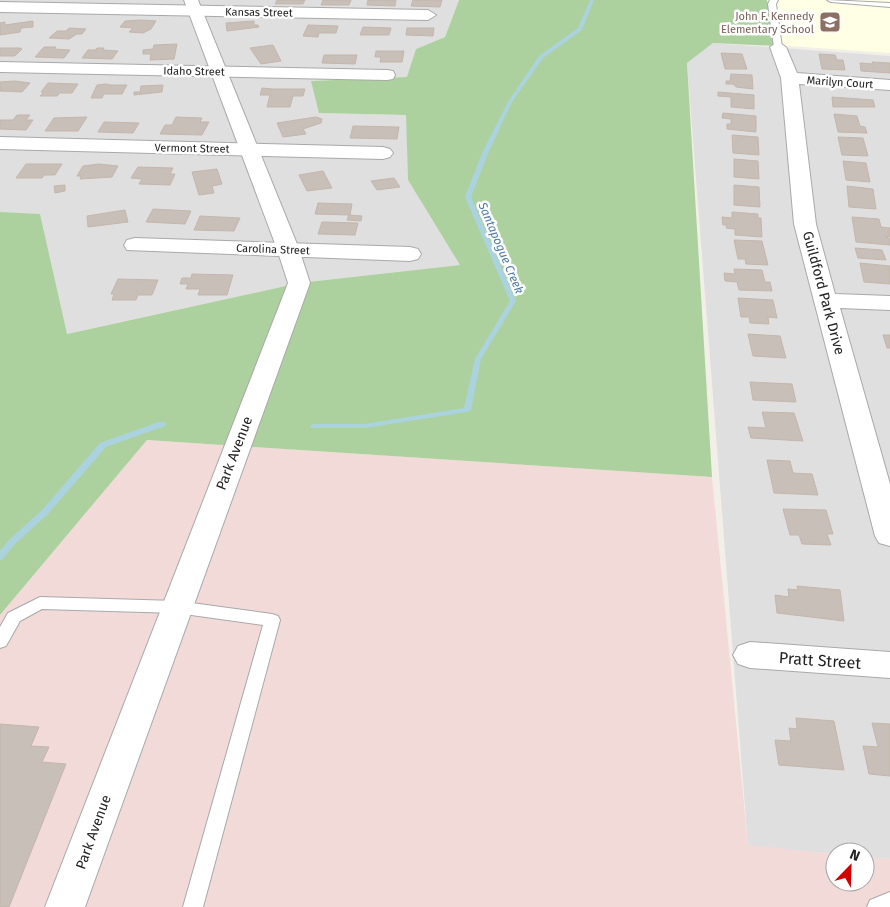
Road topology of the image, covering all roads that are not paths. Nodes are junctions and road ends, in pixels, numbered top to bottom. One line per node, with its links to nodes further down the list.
1 (774, 0): 7 (lane)
2 (831, 0): 4 (lane)
3 (193, 5): 5 (street, Kansas Street); 6 (street, Kansas Street); 9 (street, Park Avenue)
4 (890, 5)
5 (0, 7)
6 (428, 15)
7 (778, 47): 11 (street, Guildford Park Drive)
8 (0, 67): 9 (street, Idaho Street)
9 (219, 71): 10 (street, Idaho Street); 14 (street, Park Avenue)
10 (387, 75)
11 (790, 78): 12 (street, Marilyn Court); 19 (street, Guildford Park Drive)
12 (890, 85)
13 (0, 143): 14 (street, Vermont Street)
14 (250, 150): 15 (street, Vermont Street); 17 (street, Park Avenue)
15 (384, 153)
16 (135, 245): 17 (street, Carolina Street)
17 (288, 249): 18 (street, Carolina Street); 23 (street, Park Avenue)
18 (410, 254)
19 (824, 300): 20 (street); 21 (street, Guildford Park Drive)
20 (890, 303)
21 (879, 453): 22 (street, Guildford Park Drive)
22 (890, 536)
23 (177, 607): 24 (lane); 28 (street, Park Avenue); 29 (lane)
24 (0, 642)
25 (750, 655): 26 (street, Pratt Street)
26 (890, 665)
27 (890, 902): 30 (lane)
28 (65, 907)
29 (193, 907)
30 (877, 907)

